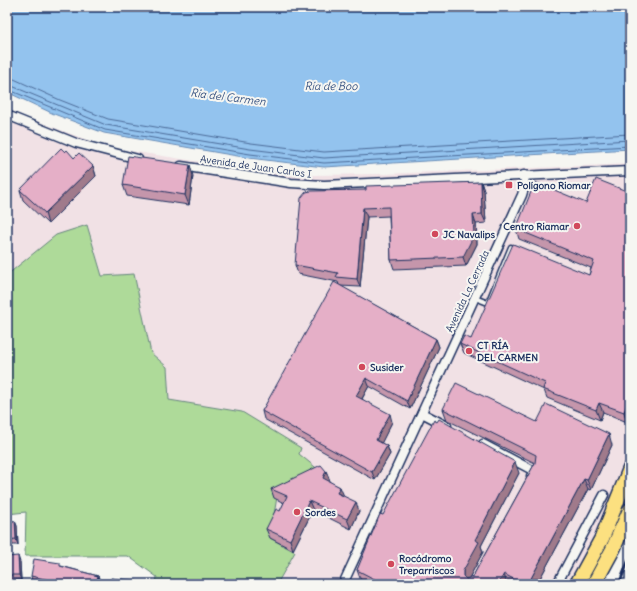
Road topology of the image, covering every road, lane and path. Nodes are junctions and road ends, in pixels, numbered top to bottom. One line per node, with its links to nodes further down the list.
1 (7, 114): 2 (street)
2 (143, 160)
3 (174, 165): 5 (street, Avenida de Juan Carlos I)
4 (630, 171): 5 (street, Avenida de Juan Carlos I)
5 (524, 175): 7 (street, Avenida La Cerrada)
6 (518, 250): 7 (lane)
7 (475, 298): 8 (street, Avenida La Cerrada)
8 (422, 413): 9 (street); 15 (street, Avenida La Cerrada)
9 (457, 431)
10 (478, 442): 12 (street)
11 (630, 469): 17 (highway)
12 (527, 484)
13 (604, 495): 16 (street)
14 (630, 510): 18 (highway)
15 (344, 584)
16 (557, 584)
17 (577, 584)
18 (594, 584)

